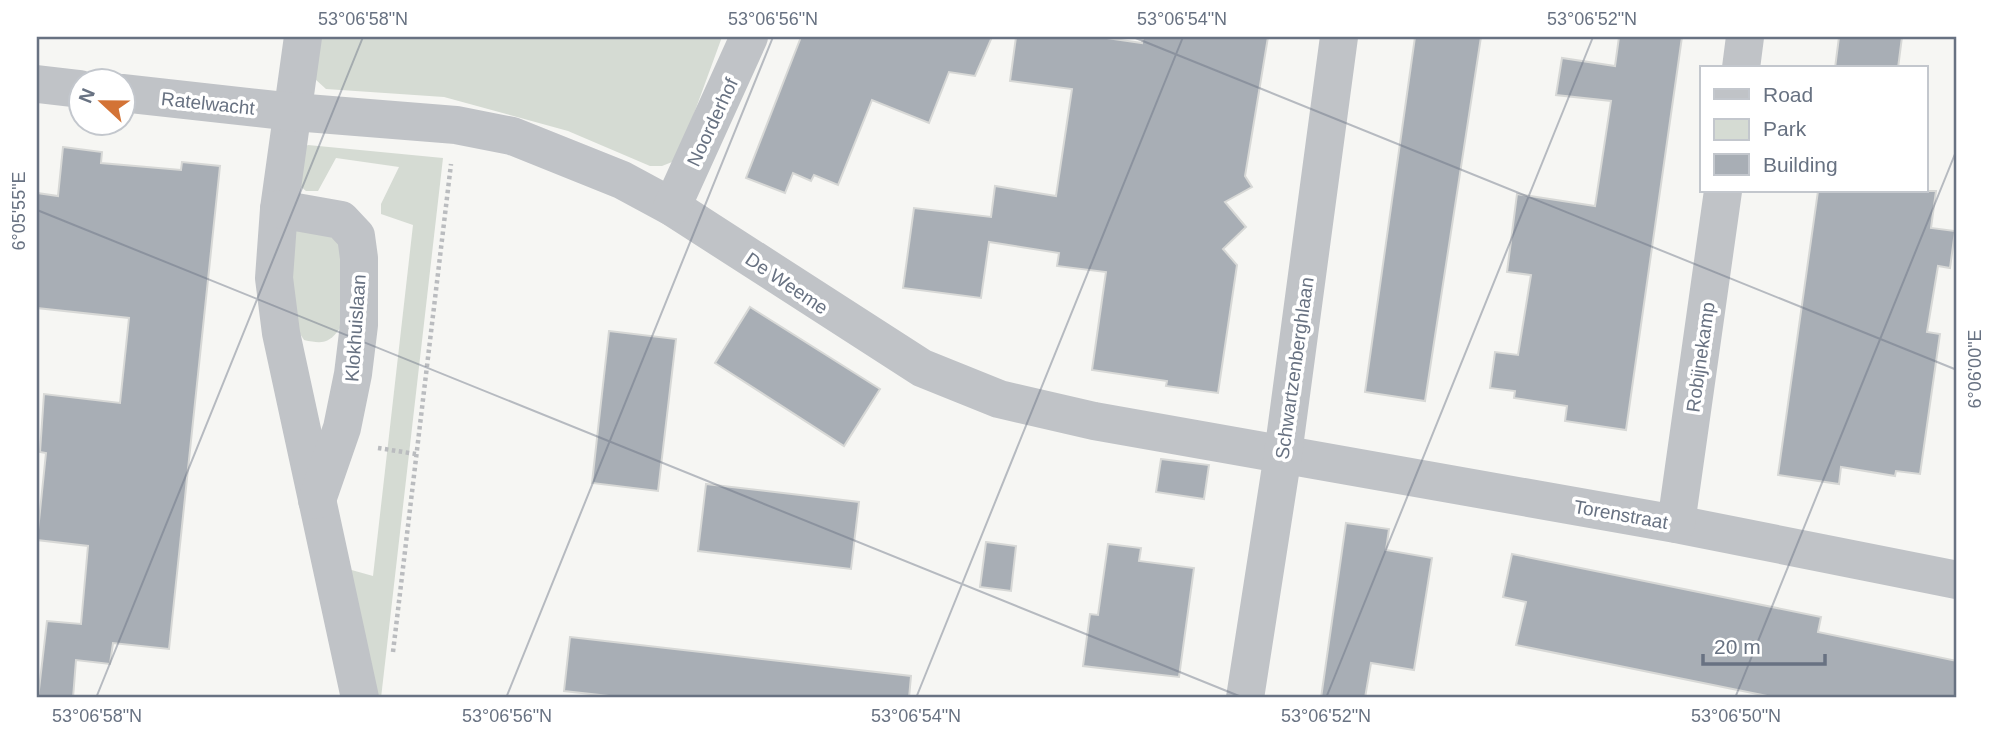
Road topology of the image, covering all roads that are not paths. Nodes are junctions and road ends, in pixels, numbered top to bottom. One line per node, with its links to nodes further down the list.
1 (303, 37): 9 (street)
2 (749, 37): 11 (street, Noorderhof)
3 (1339, 37): 13 (street, Schwartzenberghlaan)
4 (1745, 37): 5 (street)
5 (1741, 66)
6 (37, 84): 7 (street)
7 (66, 87)
8 (136, 95): 9 (street, Ratelwacht)
9 (294, 112): 11 (street, De Weeme); 12 (street)
10 (1723, 192): 15 (street, Robijnekamp)
11 (672, 206): 13 (street, De Weeme)
12 (279, 209): 14 (street); 14 (street, Klokhuislaan)
13 (1283, 454): 15 (street, Torenstraat); 18 (street, Schwartzenberghlaan)
14 (317, 500): 17 (street)
15 (1676, 524): 16 (street, Torenstraat)
16 (1957, 580)
17 (360, 698)
18 (1245, 698)

